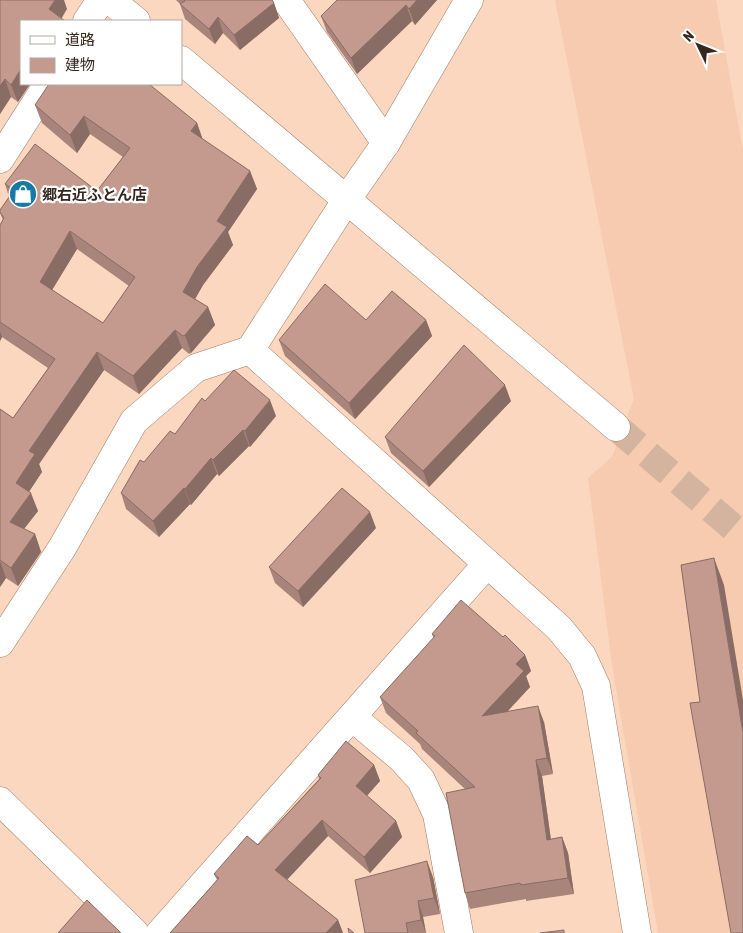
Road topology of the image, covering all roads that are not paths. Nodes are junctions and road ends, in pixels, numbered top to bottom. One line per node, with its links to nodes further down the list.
1 (101, 0): 5 (street)
2 (110, 0): 6 (street)
3 (286, 0): 9 (street)
4 (469, 0): 9 (street)
5 (88, 20)
6 (135, 20)
7 (182, 61): 11 (street)
8 (47, 85): 10 (street)
9 (386, 143): 11 (street)
10 (0, 159)
11 (347, 199): 12 (street); 13 (street)
12 (250, 350): 14 (street); 15 (street)
13 (616, 427)
14 (487, 564): 16 (street); 21 (street)
15 (0, 643)
16 (352, 716): 19 (street); 20 (street)
17 (0, 801): 18 (street)
18 (135, 933)
19 (160, 933)
20 (459, 933)
21 (637, 933)

